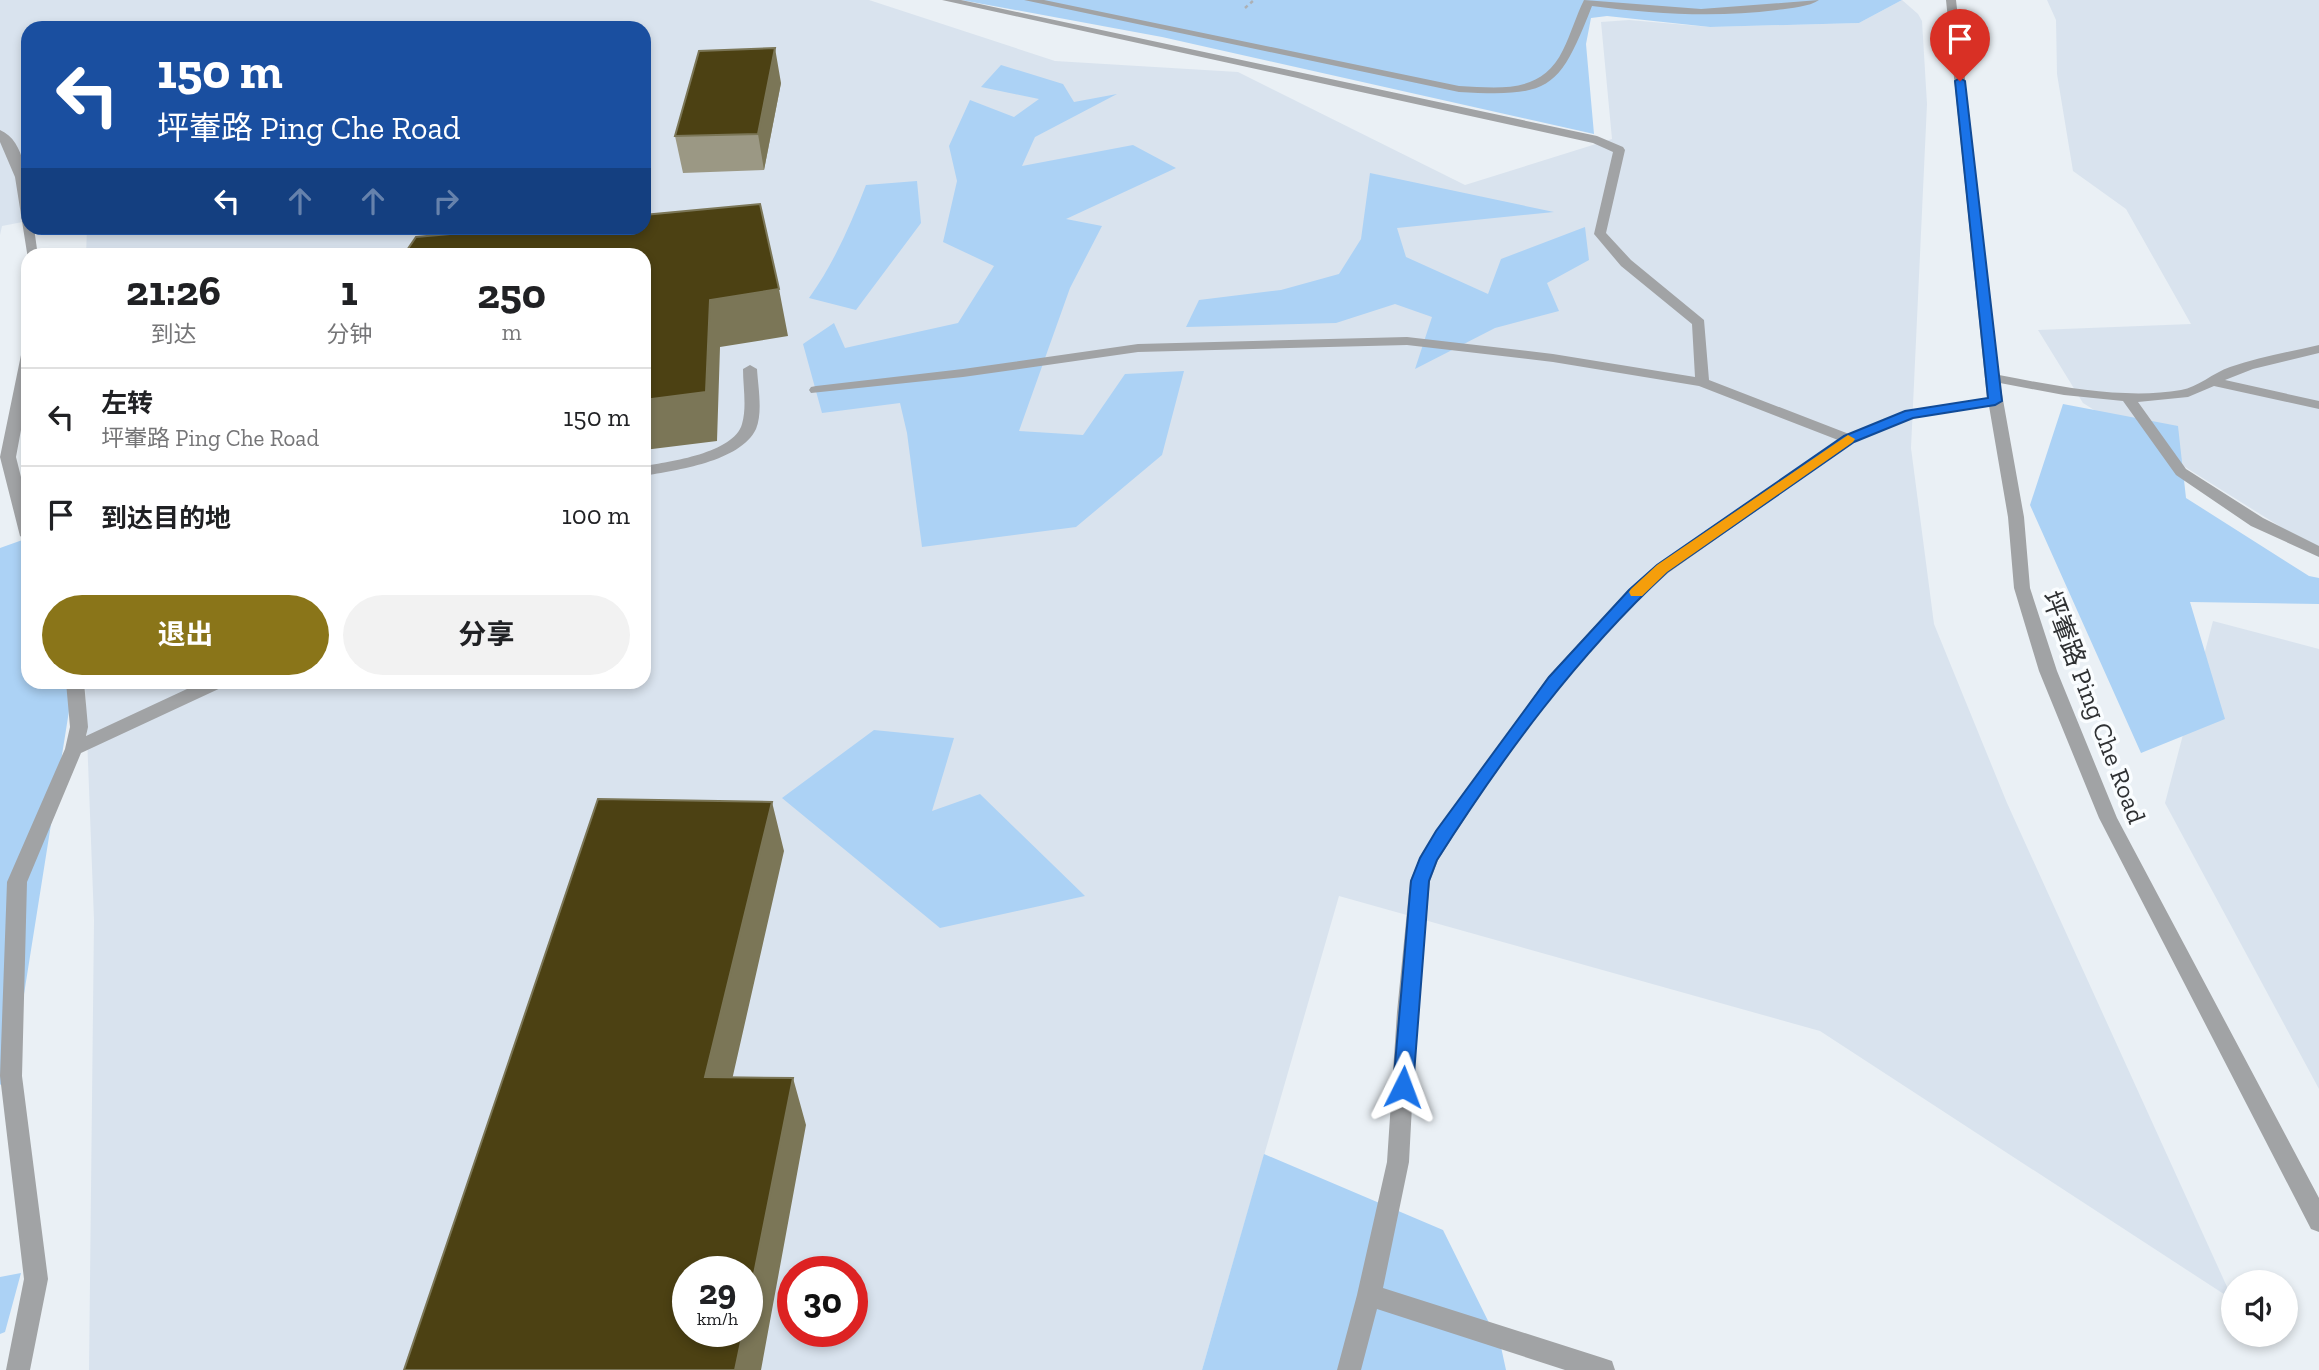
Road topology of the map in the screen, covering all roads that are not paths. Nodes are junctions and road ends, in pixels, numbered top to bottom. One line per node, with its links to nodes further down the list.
1 (947, 0): 11 (street)
2 (1029, 0): 3 (street)
3 (1814, 0)
4 (1951, 0): 9 (street, 坪輋路 Ping Che Road)
5 (0, 134): 6 (street)
6 (21, 189)
7 (2319, 349): 10 (street)
8 (750, 369): 18 (street)
9 (1995, 378): 14 (street); 15 (street, 坪輋路 Ping Che Road)
10 (2212, 381): 14 (street); 16 (street)
11 (1702, 382): 12 (street); 17 (street)
12 (816, 390)
13 (21, 391): 19 (street)
14 (2126, 395): 20 (street)
15 (1995, 401): 17 (street); 24 (street, 坪輋路 Ping Che Road)
16 (2319, 405)
17 (1849, 439): 25 (street)
18 (651, 469)
19 (21, 508)
20 (2319, 552)
21 (76, 689): 23 (street)
22 (204, 689): 23 (street)
23 (74, 749): 26 (street)
24 (2319, 1221)
25 (1369, 1295): 27 (street); 28 (street)
26 (18, 1370)
27 (1349, 1370)
28 (1604, 1370)

